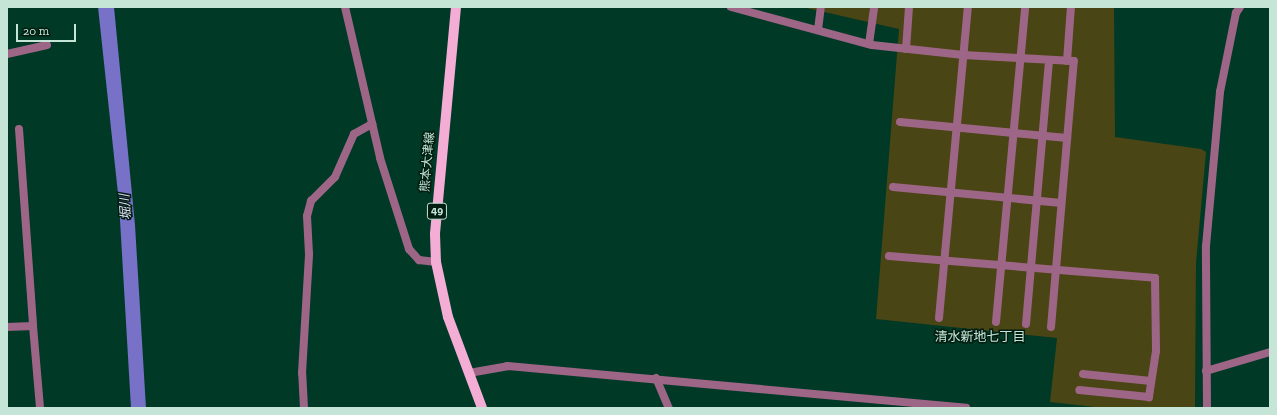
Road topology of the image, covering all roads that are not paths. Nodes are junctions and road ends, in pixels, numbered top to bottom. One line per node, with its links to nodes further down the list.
1 (345, 7): 22 (street)
2 (456, 7): 35 (main road, 熊本大津線 / 49)
3 (731, 7): 11 (street)
4 (821, 7): 12 (street)
5 (874, 7): 13 (street)
6 (909, 7): 15 (street)
7 (968, 7): 17 (street)
8 (1025, 7): 18 (street)
9 (1071, 7): 20 (street)
10 (1240, 7): 46 (street)
11 (745, 9): 12 (street)
12 (818, 30): 13 (street)
13 (869, 44): 15 (street)
14 (48, 45): 16 (street)
15 (906, 49): 17 (street)
16 (7, 54)
17 (963, 55): 18 (street); 23 (street)
18 (1020, 58): 19 (street); 25 (street)
19 (1049, 60): 20 (street); 26 (street)
20 (1070, 61): 27 (street)
21 (900, 122): 23 (street)
22 (372, 124): 35 (street); 53 (street)
23 (957, 127): 25 (street); 29 (street)
24 (19, 129): 42 (street)
25 (1013, 132): 26 (street); 30 (street)
26 (1042, 136): 27 (street); 31 (street)
27 (1067, 138): 32 (street)
28 (893, 187): 29 (street)
29 (951, 193): 30 (street); 34 (street)
30 (1007, 198): 31 (street); 36 (street)
31 (1037, 200): 32 (street); 37 (street)
32 (1061, 203): 38 (street)
33 (889, 256): 34 (street)
34 (944, 260): 36 (street); 39 (street)
35 (436, 262): 47 (main road, 熊本大津線 / 49)
36 (1001, 265): 37 (street); 40 (street)
37 (1032, 268): 38 (street); 41 (street)
38 (1056, 270): 43 (street); 50 (street)
39 (939, 318)
40 (996, 322)
41 (1026, 324)
42 (33, 326): 44 (street); 52 (street)
43 (1051, 327)
44 (7, 328)
45 (1270, 352): 46 (street)
46 (1206, 371): 57 (street)
47 (469, 373): 49 (street); 54 (main road, 熊本大津線 / 49)
48 (1083, 374): 50 (street)
49 (656, 378): 55 (street); 56 (street)
50 (1151, 381): 51 (street)
51 (1080, 390)
52 (40, 408)
53 (304, 408)
54 (482, 408)
55 (669, 408)
56 (965, 408)
57 (1207, 408)

